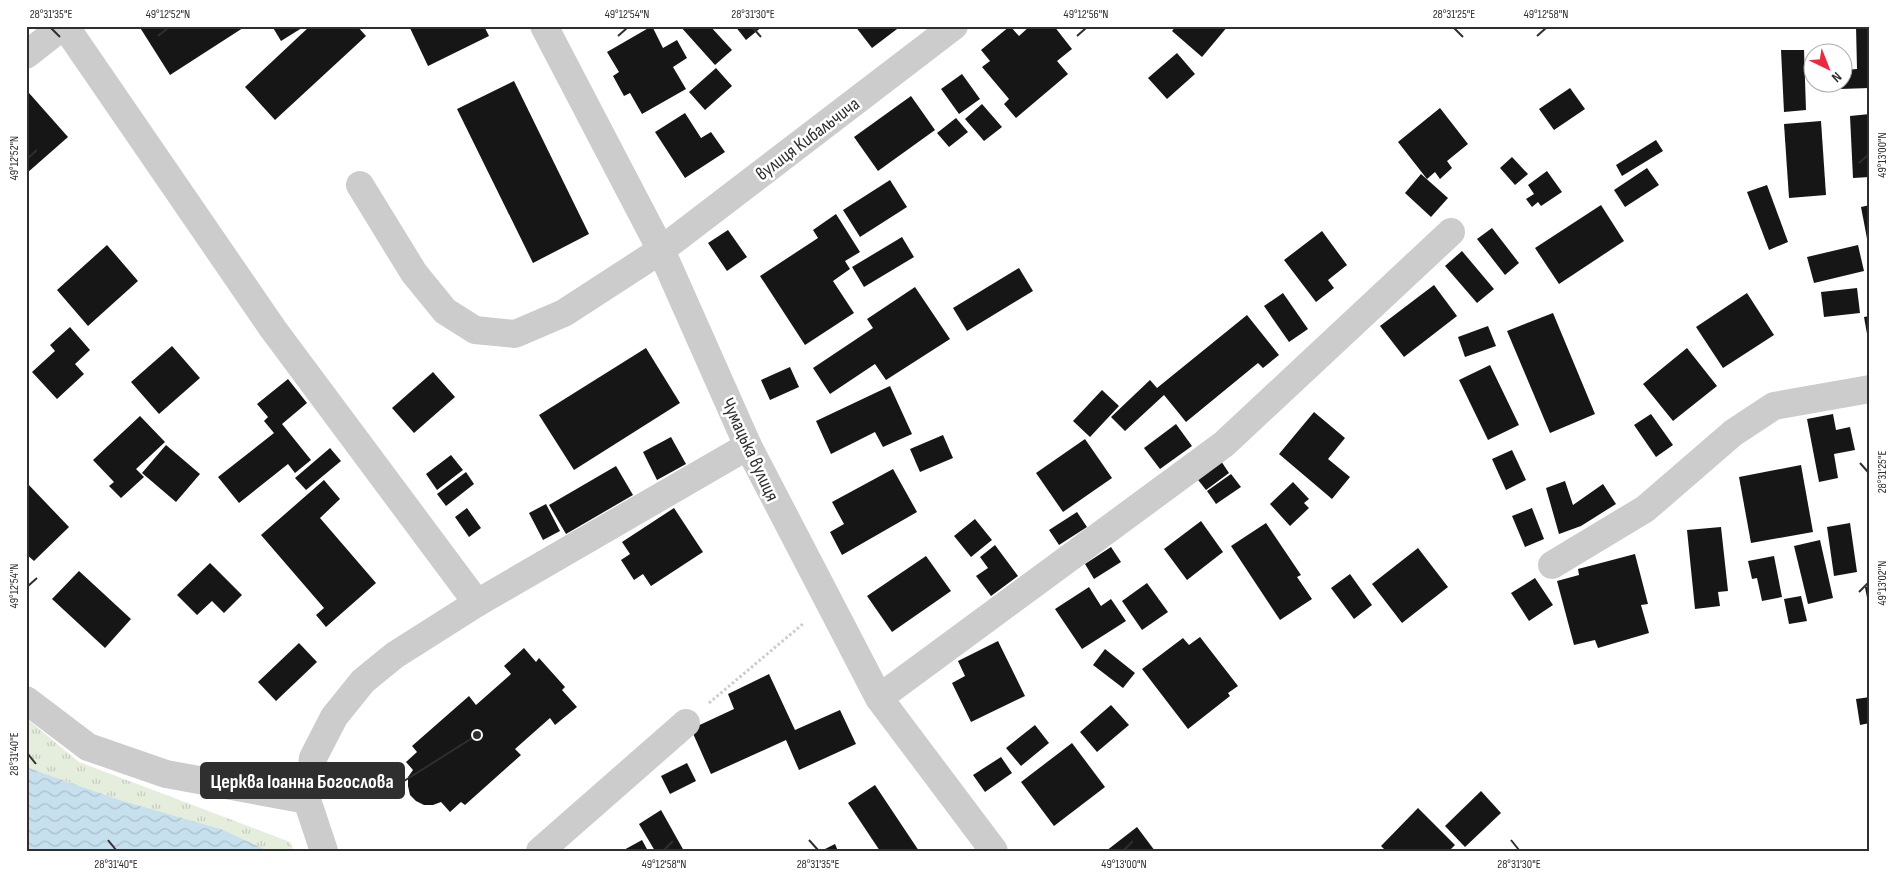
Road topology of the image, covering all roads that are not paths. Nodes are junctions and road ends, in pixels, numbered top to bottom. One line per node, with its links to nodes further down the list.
1 (64, 26): 4 (street); 11 (street)
2 (544, 26): 7 (street, Чумацька вулиця)
3 (954, 26): 7 (street, вулиця Кибальчича)
4 (26, 55)
5 (360, 185): 7 (street, вулиця Кибальчича)
6 (1451, 232): 12 (street)
7 (661, 250): 9 (street, Чумацька вулиця)
8 (1870, 389): 10 (street)
9 (748, 446): 11 (street); 12 (street, Чумацька вулиця)
10 (1552, 565)
11 (477, 603): 15 (street)
12 (879, 698): 18 (street, Чумацька вулиця)
13 (26, 700): 15 (street)
14 (686, 723): 17 (street)
15 (307, 800): 16 (street)
16 (324, 851)
17 (540, 851)
18 (994, 851)

